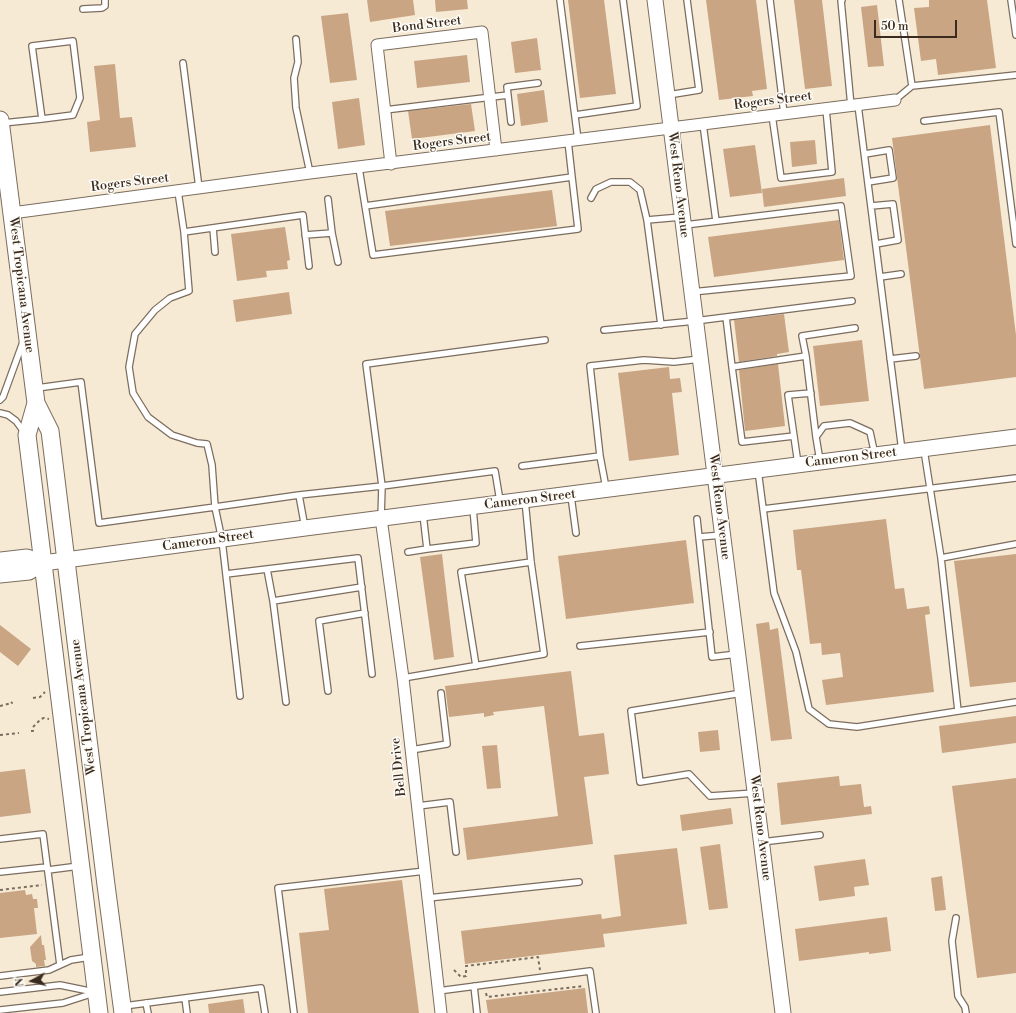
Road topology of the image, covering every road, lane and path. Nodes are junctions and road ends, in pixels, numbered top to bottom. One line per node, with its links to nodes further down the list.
1 (105, 0): 10 (lane)
2 (560, 0): 25 (lane)
3 (623, 0): 25 (lane)
4 (656, 0): 18 (street, West Reno Avenue)
5 (687, 0): 18 (lane)
6 (770, 0): 24 (lane)
7 (842, 0): 21 (lane)
8 (899, 0): 16 (lane)
9 (1011, 0): 11 (lane)
10 (83, 9)
11 (1016, 35)
12 (296, 39): 39 (lane)
13 (183, 63): 42 (lane)
14 (1016, 75): 16 (lane)
15 (538, 83): 17 (lane)
16 (912, 86): 20 (lane)
17 (508, 95): 19 (lane); 30 (lane)
18 (667, 95): 33 (street, West Reno Avenue)
19 (489, 97): 23 (lane); 23 (street, Bond Street); 35 (street, Bond Street)
20 (895, 100): 21 (street, Rogers Street)
21 (855, 105): 22 (street, Rogers Street); 36 (lane)
22 (826, 109): 24 (street, Rogers Street); 26 (lane)
23 (385, 110): 37 (street, Bond Street)
24 (784, 114): 26 (street, Rogers Street)
25 (575, 115): 34 (lane)
26 (772, 115): 32 (street, Rogers Street)
27 (42, 119): 27 (lane); 31 (lane)
28 (0, 120): 31 (main road, West Tropicana Avenue)
29 (924, 121): 57 (lane)
30 (512, 122)
31 (0, 123): 48 (main road, West Tropicana Avenue)
32 (703, 124): 33 (street, Rogers Street); 51 (lane)
33 (671, 128): 34 (street, Rogers Street); 50 (street, West Reno Avenue)
34 (573, 141): 35 (street, Rogers Street); 40 (lane)
35 (496, 150): 37 (street, Rogers Street)
36 (865, 154): 41 (lane); 41 (lane)
37 (391, 164): 38 (street, Rogers Street)
38 (359, 168): 39 (street, Rogers Street); 46 (lane)
39 (310, 173): 42 (street, Rogers Street)
40 (572, 176): 46 (lane); 46 (lane)
41 (868, 182): 47 (lane)
42 (199, 188): 43 (street, Rogers Street)
43 (178, 191): 48 (street, Rogers Street); 53 (lane)
44 (591, 198): 49 (lane)
45 (328, 199): 54 (lane)
46 (365, 206)
47 (871, 206): 56 (lane); 56 (lane)
48 (9, 213): 69 (main road, West Tropicana Avenue)
49 (647, 220): 50 (lane); 67 (lane)
50 (683, 221): 51 (lane); 63 (street, West Reno Avenue)
51 (716, 221): 63 (lane)
52 (213, 228): 53 (lane); 55 (lane); 58 (lane)
53 (184, 232): 102 (lane)
54 (332, 233): 55 (lane); 59 (lane)
55 (305, 235): 60 (lane)
56 (876, 244): 62 (lane)
57 (1016, 244)
58 (215, 252)
59 (338, 262)
60 (309, 266)
61 (901, 274): 62 (lane)
62 (880, 277): 75 (lane)
63 (692, 292): 66 (street, West Reno Avenue)
64 (852, 301): 65 (lane)
65 (726, 317): 66 (lane); 76 (lane)
66 (695, 321): 67 (lane); 74 (street, West Reno Avenue)
67 (661, 325): 70 (lane)
68 (855, 328): 72 (lane)
69 (27, 330): 78 (main road, West Tropicana Avenue); 79 (lane)
70 (604, 330)
71 (545, 340): 95 (lane)
72 (806, 356): 76 (lane); 77 (lane)
73 (916, 356): 75 (lane)
74 (700, 359): 88 (lane); 93 (street, West Reno Avenue)
75 (890, 359): 86 (lane)
76 (732, 366): 82 (lane)
77 (811, 393): 82 (lane); 83 (lane)
78 (35, 396): 81 (main road, West Tropicana Avenue); 102 (lane); 118 (main road, West Tropicana Avenue)
79 (0, 400)
80 (0, 413): 81 (lane)
81 (27, 435): 120 (main road, West Tropicana Avenue)
82 (794, 436): 90 (lane)
83 (816, 437): 87 (lane); 89 (lane)
84 (1016, 437): 85 (street, Cameron Street)
85 (924, 449): 86 (street, Cameron Street); 96 (lane)
86 (902, 452): 87 (street, Cameron Street)
87 (875, 455): 89 (street, Cameron Street)
88 (600, 456): 91 (lane); 97 (lane)
89 (820, 462): 90 (street, Cameron Street)
90 (798, 465): 92 (street, Cameron Street)
91 (522, 466)
92 (758, 470): 93 (street, Cameron Street); 104 (lane)
93 (714, 475): 97 (street, Cameron Street); 110 (street, West Reno Avenue)
94 (1016, 478): 96 (lane)
95 (382, 486): 99 (lane); 101 (lane); 106 (lane)
96 (930, 489): 104 (lane); 116 (lane)
97 (607, 490): 98 (street, Cameron Street)
98 (571, 494): 100 (street, Cameron Street); 109 (lane)
99 (299, 495): 102 (lane); 108 (lane)
100 (525, 500): 101 (street, Cameron Street); 119 (lane)
101 (501, 504): 103 (street, Cameron Street)
102 (215, 507): 112 (lane)
103 (473, 507): 105 (street, Cameron Street); 114 (lane)
104 (763, 509): 143 (lane)
105 (423, 513): 106 (street, Cameron Street); 114 (lane)
106 (381, 518): 108 (street, Cameron Street); 132 (street, Bell Drive)
107 (697, 519): 111 (lane)
108 (305, 528): 112 (street, Cameron Street)
109 (576, 533)
110 (722, 535): 111 (lane); 129 (street, West Reno Avenue)
111 (699, 537): 127 (lane)
112 (222, 540): 118 (street, Cameron Street); 122 (lane)
113 (1016, 544): 116 (lane)
114 (428, 549): 115 (lane)
115 (408, 552)
116 (941, 558): 143 (lane)
117 (0, 560): 120 (street, Cameron Street)
118 (66, 560): 120 (street, Cameron Street); 169 (main road, West Tropicana Avenue)
119 (531, 562): 130 (lane); 130 (lane)
120 (43, 563): 123 (street, Cameron Street); 155 (main road, West Tropicana Avenue)
121 (267, 569): 122 (lane); 124 (lane); 125 (lane)
122 (226, 574): 137 (lane)
123 (0, 575)
124 (362, 587): 125 (lane); 126 (lane)
125 (272, 601): 140 (lane)
126 (365, 613): 131 (lane); 134 (lane)
127 (710, 632): 128 (lane); 129 (lane)
128 (580, 646)
129 (737, 654): 136 (street, West Reno Avenue)
130 (476, 666): 132 (lane)
131 (372, 674)
132 (403, 678): 148 (street, Bell Drive)
133 (46, 691): 138 (path)
134 (328, 691)
135 (441, 693): 148 (lane)
136 (742, 693): 149 (street, West Reno Avenue); 149 (lane)
137 (240, 696)
138 (33, 698)
139 (11, 702): 142 (path)
140 (286, 702)
141 (1016, 702): 143 (lane)
142 (2, 705)
143 (958, 711)
144 (51, 720): 145 (path)
145 (31, 731)
146 (19, 733): 147 (path)
147 (0, 735)
148 (411, 750): 150 (street, Bell Drive)
149 (755, 793): 153 (street, West Reno Avenue)
150 (418, 806): 154 (lane); 157 (street, Bell Drive)
151 (820, 835): 153 (lane)
152 (0, 839): 156 (lane)
153 (761, 842): 188 (street, West Reno Avenue)
154 (456, 852)
155 (80, 866): 156 (lane); 164 (main road, West Tropicana Avenue); 169 (main road)
156 (48, 869): 158 (lane); 160 (lane)
157 (425, 871): 162 (street, Bell Drive); 184 (lane)
158 (0, 872)
159 (579, 882): 162 (lane)
160 (50, 884): 161 (path); 165 (lane)
161 (0, 890)
162 (428, 898): 173 (street, Bell Drive)
163 (956, 918): 189 (lane)
164 (92, 957): 165 (lane); 175 (main road, West Tropicana Avenue)
165 (60, 965): 167 (lane)
166 (454, 970): 168 (path)
167 (0, 976)
168 (541, 977): 170 (lane); 187 (lane)
169 (119, 984): 179 (main road, West Tropicana Avenue)
170 (485, 985): 171 (lane); 172 (path)
171 (474, 986): 173 (lane); 186 (lane)
172 (585, 986)
173 (438, 991): 185 (street, Bell Drive)
174 (0, 992): 175 (lane)
175 (96, 993): 178 (lane); 180 (main road, West Tropicana Avenue)
176 (185, 998): 177 (lane); 182 (lane); 183 (lane)
177 (146, 1003): 179 (lane); 181 (lane)
178 (0, 1010)
179 (123, 1010)
180 (99, 1013)
181 (148, 1013)
182 (187, 1013)
183 (265, 1013)
184 (294, 1013)
185 (441, 1013)
186 (477, 1013)
187 (596, 1013)
188 (783, 1013)
189 (966, 1013)

